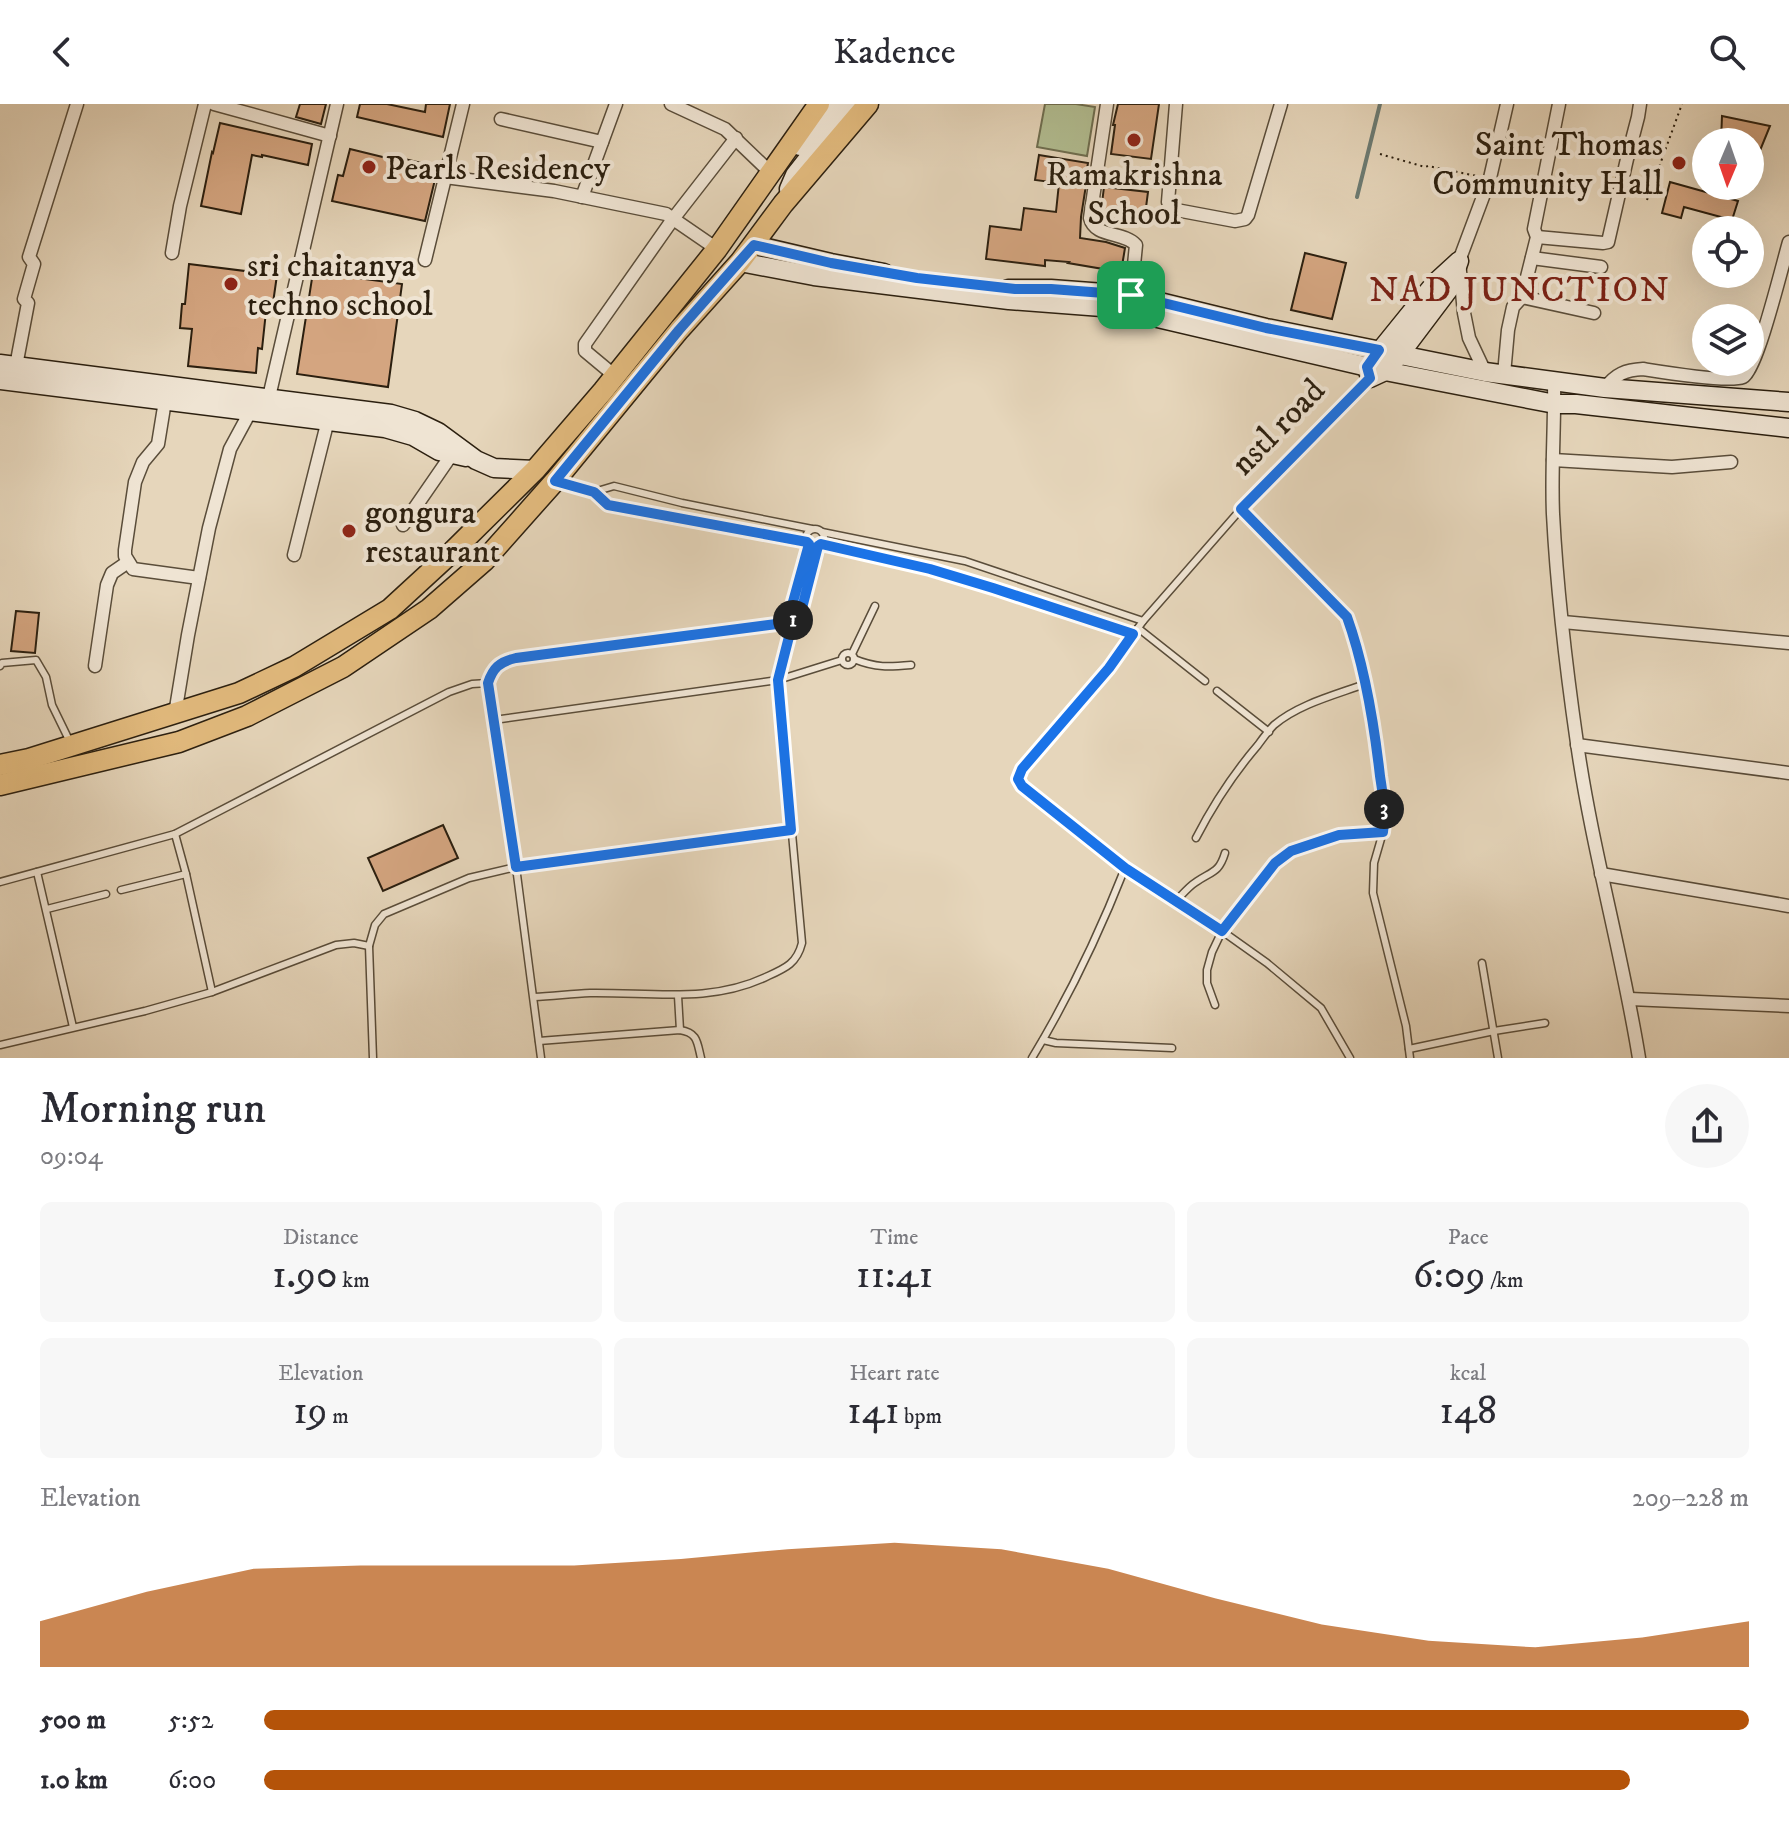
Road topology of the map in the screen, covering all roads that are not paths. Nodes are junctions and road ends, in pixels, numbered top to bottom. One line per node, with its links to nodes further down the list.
1 (77, 104): 40 (street)
2 (205, 104): 29 (street)
3 (214, 104): 18 (street)
4 (337, 104): 18 (street)
5 (463, 104): 21 (street)
6 (616, 104): 20 (street)
7 (671, 104): 19 (street)
8 (819, 104): 22 (main road)
9 (833, 104): 22 (street)
10 (1107, 104): 35 (street)
11 (1176, 104): 12 (street)
12 (1281, 104)
13 (1507, 104): 32 (street)
14 (1559, 104): 25 (street)
15 (1640, 104): 25 (street)
16 (864, 105): 27 (main road)
17 (501, 119): 20 (street)
18 (330, 136): 47 (street)
19 (736, 138): 22 (street); 24 (street)
20 (602, 142): 23 (street)
21 (445, 177): 23 (street); 31 (street)
22 (765, 181): 28 (main road)
23 (582, 197): 24 (street)
24 (673, 219): 28 (street); 43 (street)
25 (1537, 237): 30 (street)
26 (1789, 242): 46 (street)
27 (754, 245): 33 (main road); 35 (street)
28 (717, 249): 43 (main road)
29 (172, 253)
30 (1532, 258): 34 (street); 36 (street)
31 (425, 260)
32 (1459, 261): 38 (street, nstl road); 39 (street); 42 (street)
33 (740, 262): 41 (street); 59 (main road)
34 (1601, 267)
35 (1131, 295): 38 (street)
36 (1522, 297): 37 (street); 42 (street)
37 (1594, 313)
38 (1379, 350): 39 (street); 41 (street, nstl road)
39 (1400, 354): 41 (street); 42 (street)
40 (8, 365): 47 (street)
41 (1374, 372): 50 (street); 61 (lane, nstl road)
42 (1494, 373): 45 (street)
43 (615, 376): 58 (main road)
44 (0, 380): 48 (street)
45 (1554, 380): 46 (street); 50 (street)
46 (1605, 388): 49 (street)
47 (269, 397): 51 (street); 55 (street)
48 (165, 401): 51 (street); 68 (street)
49 (1789, 402)
50 (1555, 404): 53 (street); 56 (street)
51 (250, 412): 52 (street); 69 (street)
52 (328, 420): 54 (street); 67 (street)
53 (1789, 428)
54 (452, 454): 55 (street); 62 (street)
55 (476, 460): 58 (street)
56 (1553, 460): 57 (street); 73 (street)
57 (1731, 462)
58 (535, 470): 85 (main road)
59 (555, 481): 60 (lane); 92 (main road)
60 (594, 492): 63 (lane); 65 (lane)
61 (1241, 509): 72 (lane, nstl road); 83 (lane)
62 (403, 525)
63 (812, 529): 64 (lane); 65 (lane)
64 (822, 532): 66 (lane); 72 (lane)
65 (808, 543): 66 (lane); 71 (lane)
66 (819, 545): 71 (lane); 74 (lane)
67 (294, 555)
68 (128, 562): 69 (street); 79 (street)
69 (199, 578): 85 (street)
70 (875, 606): 76 (lane)
71 (793, 619): 80 (lane); 82 (lane)
72 (1143, 621): 74 (lane, nstl road)
73 (1563, 622): 75 (street); 88 (street)
74 (1135, 631): 81 (lane); 99 (lane, nstl road)
75 (1789, 643)
76 (853, 656): 77 (lane); 80 (lane)
77 (911, 665)
78 (0, 666): 89 (lane)
79 (95, 666)
80 (778, 680): 86 (lane); 93 (lane)
81 (1205, 681)
82 (488, 683): 86 (lane); 95 (lane)
83 (1365, 684): 87 (lane); 94 (lane)
84 (1217, 691): 87 (lane)
85 (175, 714): 89 (main road)
86 (494, 720): 98 (lane)
87 (1269, 732): 96 (lane)
88 (1577, 745): 91 (street); 102 (street)
89 (72, 746): 90 (main road)
90 (0, 765)
91 (1789, 773)
92 (0, 785)
93 (791, 830): 98 (lane); 113 (lane)
94 (1383, 832): 109 (lane); 126 (lane)
95 (175, 834): 100 (lane); 101 (lane)
96 (1196, 838)
97 (1225, 853): 106 (lane)
98 (516, 867): 110 (lane); 114 (lane)
99 (1125, 868): 106 (lane, nstl road); 122 (lane)
100 (37, 872): 103 (lane); 108 (lane)
101 (186, 874): 104 (lane); 112 (lane)
102 (1601, 874): 107 (street); 115 (street)
103 (0, 882)
104 (121, 890)
105 (106, 894): 108 (lane)
106 (1175, 902): 109 (lane, nstl road)
107 (1789, 906)
108 (47, 909): 119 (lane)
109 (1222, 931): 116 (lane); 131 (lane, nstl road)
110 (369, 946): 112 (lane); 127 (lane)
111 (1482, 963): 121 (lane)
112 (212, 992): 119 (lane)
113 (678, 996): 114 (lane); 120 (lane)
114 (534, 997): 123 (lane)
115 (1630, 999): 117 (street); 134 (street)
116 (1215, 1005)
117 (1789, 1006)
118 (1545, 1023): 121 (lane)
119 (73, 1027): 124 (lane)
120 (680, 1030): 123 (lane); 129 (lane)
121 (1494, 1031): 126 (lane); 133 (lane)
122 (1043, 1040): 125 (lane); 130 (lane)
123 (539, 1041): 128 (lane)
124 (0, 1045)
125 (1172, 1048)
126 (1409, 1049): 132 (lane)
127 (373, 1058)
128 (541, 1058)
129 (701, 1058)
130 (1032, 1058)
131 (1350, 1058)
132 (1410, 1058)
133 (1498, 1058)
134 (1639, 1058)

